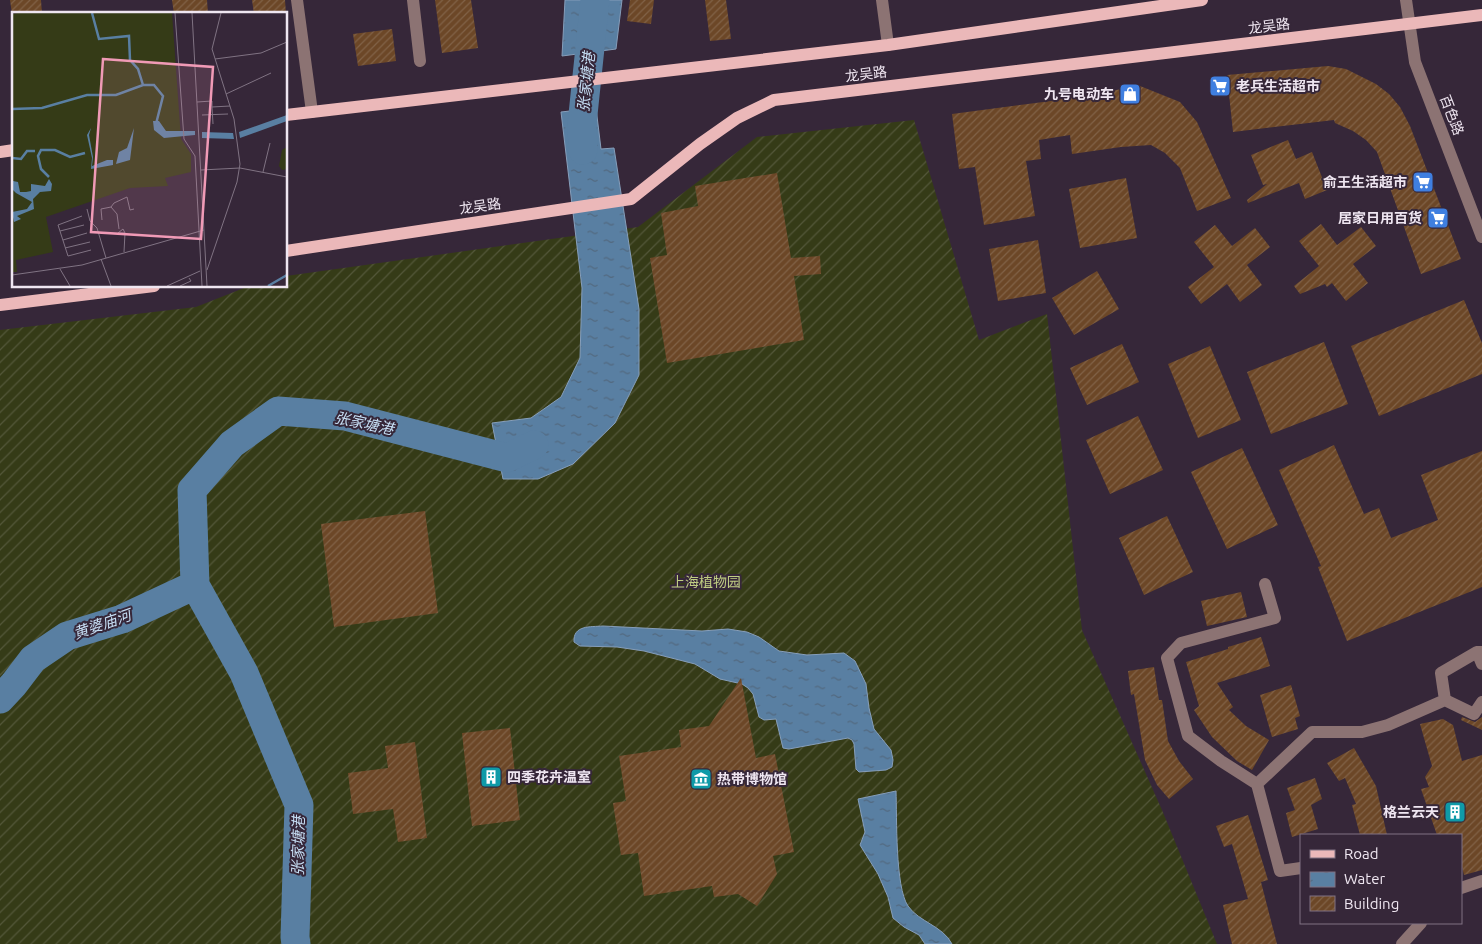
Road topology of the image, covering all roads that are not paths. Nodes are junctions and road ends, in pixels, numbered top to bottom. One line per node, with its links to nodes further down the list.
1 (297, 0): 10 (street)
2 (414, 0): 9 (street)
3 (882, 0): 8 (street)
4 (1202, 0): 8 (main road, 龙吴路)
5 (1406, 0): 7 (street, 百色路)
6 (1482, 15): 7 (main road, 龙吴路)
7 (1408, 24): 12 (street, 百色路); 13 (main road, 龙吴路)
8 (888, 46): 10 (main road, 龙吴路)
9 (420, 61)
10 (312, 112): 11 (main road, 龙吴路)
11 (288, 115)
12 (1482, 237)
13 (288, 251)
14 (138, 288): 15 (main road)
15 (0, 305)
16 (1265, 584): 20 (street)
17 (1480, 656): 18 (street)
18 (1445, 700): 19 (street); 20 (street)
19 (1482, 702)
20 (1257, 784): 21 (street)
21 (1300, 868)
22 (1482, 881): 23 (street)
23 (1462, 888)
24 (1420, 924): 25 (street)
25 (1402, 944)

